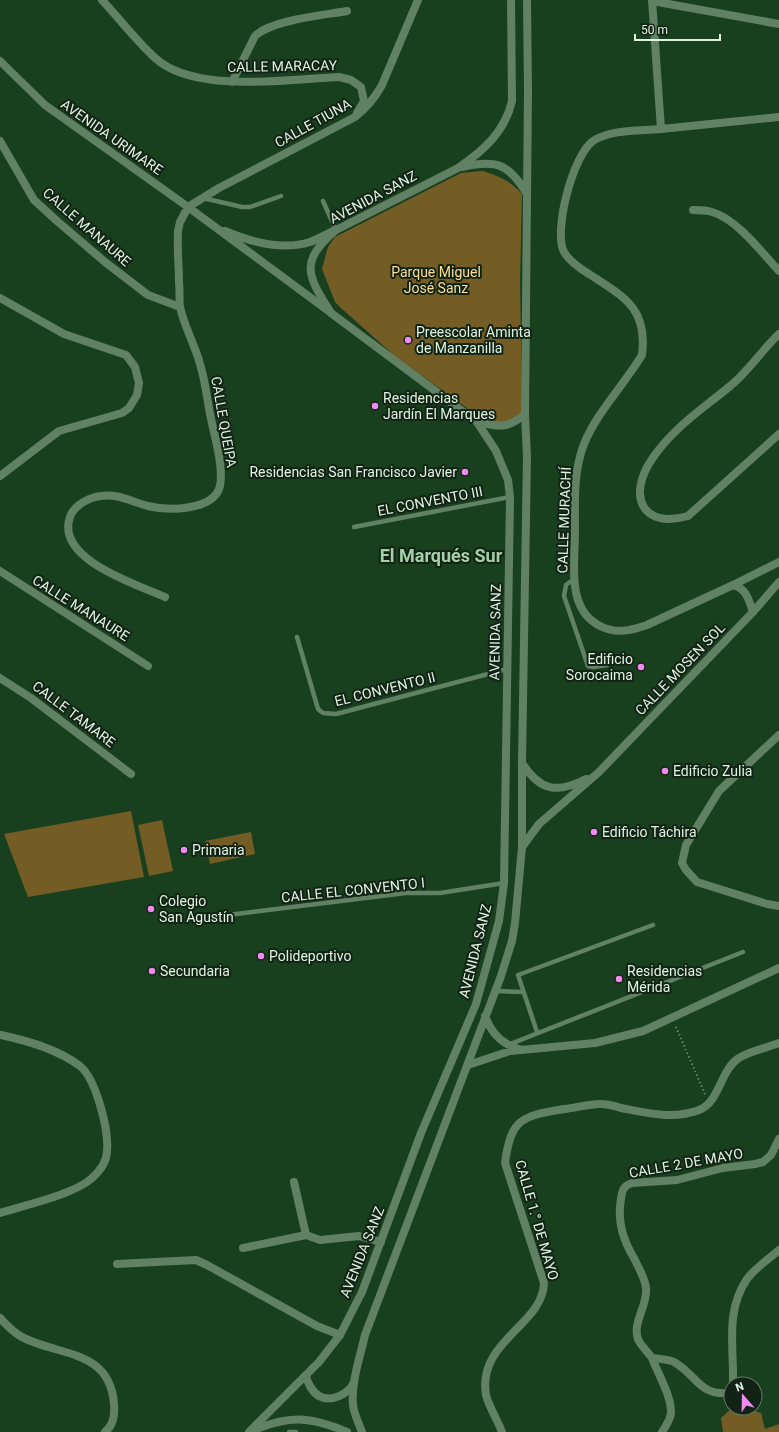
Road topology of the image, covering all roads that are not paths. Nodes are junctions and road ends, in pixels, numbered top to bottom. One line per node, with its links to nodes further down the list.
1 (102, 0): 9 (street, CALLE MARACAY)
2 (418, 0): 11 (street, CALLE TIUNA)
3 (511, 0): 14 (street, AVENIDA SANZ)
4 (527, 0): 15 (street, AVENIDA SANZ)
5 (652, 0): 7 (street); 12 (street)
6 (348, 11): 9 (street)
7 (779, 24)
8 (0, 61): 19 (street, AVENIDA URIMARE)
9 (232, 82): 11 (street, CALLE MARACAY)
10 (779, 117): 12 (street, CALLE MURACHÍ)
11 (355, 118): 17 (street, CALLE TIUNA)
12 (661, 129): 36 (street, CALLE MURACHÍ)
13 (0, 141): 25 (street, CALLE MANAURE)
14 (458, 168): 15 (street, AVENIDA SANZ); 22 (street, AVENIDA SANZ)
15 (527, 195): 28 (street, AVENIDA SANZ)
16 (281, 196): 17 (lane)
17 (203, 198): 19 (street, CALLE TIUNA)
18 (323, 201): 22 (lane)
19 (188, 207): 21 (street, AVENIDA URIMARE); 25 (street, CALLE QUEIPA)
20 (693, 210): 23 (street)
21 (215, 227): 22 (street, AVENIDA URIMARE); 26 (street, AVENIDA URIMARE)
22 (336, 230): 26 (street, AVENIDA SANZ)
23 (779, 271)
24 (0, 298): 31 (street)
25 (180, 307): 39 (street, CALLE QUEIPA)
26 (331, 313): 29 (street, AVENIDA SANZ)
27 (779, 334): 30 (street)
28 (525, 414): 29 (street, AVENIDA SANZ); 47 (street, AVENIDA SANZ)
29 (477, 422): 32 (street, AVENIDA SANZ)
30 (779, 434)
31 (0, 476)
32 (510, 497): 33 (lane, EL CONVENTO III); 44 (street, AVENIDA SANZ)
33 (354, 527)
34 (779, 562): 38 (street, CALLE MURACHÍ)
35 (0, 571): 43 (street, CALLE MANAURE)
36 (574, 579): 38 (street, CALLE MURACHÍ); 42 (lane)
37 (779, 582): 40 (street, CALLE MOSEN SOL)
38 (733, 586): 40 (street)
39 (165, 597)
40 (753, 612): 48 (street, CALLE MOSEN SOL)
41 (297, 637): 44 (lane, EL CONVENTO II)
42 (608, 665)
43 (148, 666)
44 (507, 669): 51 (street, AVENIDA SANZ)
45 (0, 678): 49 (street, CALLE TAMARE)
46 (779, 735): 52 (street)
47 (522, 763): 48 (street, CALLE MOSEN SOL); 50 (street, AVENIDA SANZ)
48 (599, 772): 50 (street, CALLE MOSEN SOL)
49 (131, 774)
50 (522, 847): 57 (street, AVENIDA SANZ)
51 (504, 883): 53 (lane, CALLE EL CONVENTO I); 70 (street, AVENIDA SANZ)
52 (779, 906)
53 (204, 918)
54 (654, 925): 58 (lane)
55 (743, 952): 60 (lane)
56 (779, 968): 64 (street)
57 (495, 991): 58 (lane); 59 (street, AVENIDA SANZ)
58 (523, 992): 60 (lane)
59 (485, 1016): 63 (street); 65 (street, AVENIDA SANZ)
60 (537, 1032): 63 (lane)
61 (1, 1035): 68 (street)
62 (779, 1043): 87 (street, CALLE 1.° DE MAYO)
63 (508, 1045): 64 (street)
64 (523, 1050): 65 (street)
65 (468, 1065): 79 (street, AVENIDA SANZ)
66 (779, 1139): 76 (street, CALLE 2 DE MAYO)
67 (294, 1182): 69 (street)
68 (0, 1213)
69 (306, 1235): 70 (street); 71 (street)
70 (381, 1242): 75 (street, AVENIDA SANZ)
71 (243, 1248)
72 (779, 1250): 78 (street)
73 (117, 1264): 75 (street)
74 (0, 1318): 81 (street)
75 (340, 1335): 77 (street, AVENIDA SANZ)
76 (652, 1358): 80 (street); 88 (street)
77 (306, 1375): 79 (street); 82 (street, AVENIDA SANZ)
78 (733, 1376)
79 (355, 1379): 86 (street, AVENIDA SANZ)
80 (723, 1394)
81 (105, 1432)
82 (249, 1432): 85 (street)
83 (290, 1432): 84 (lane)
84 (296, 1432)
85 (347, 1432)
86 (362, 1432)
87 (502, 1432)
88 (662, 1432)

